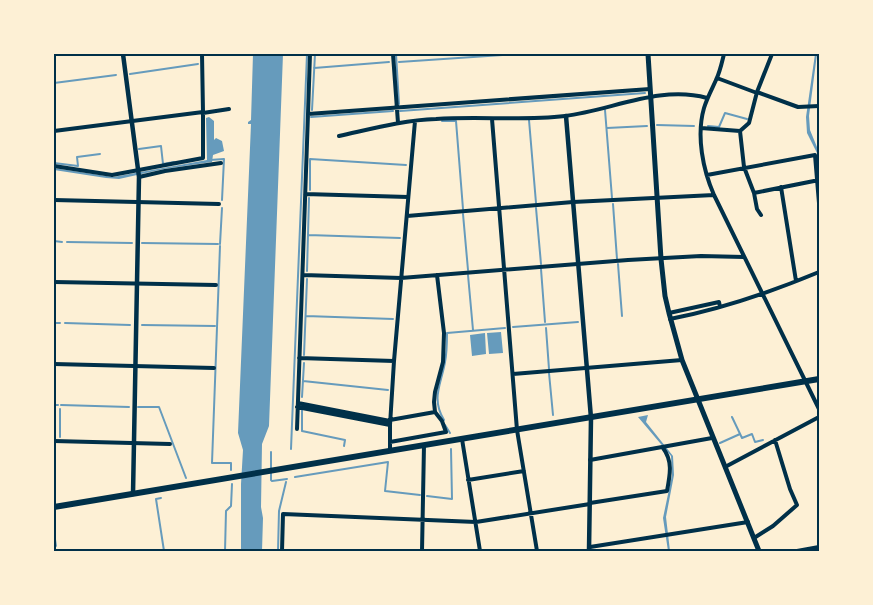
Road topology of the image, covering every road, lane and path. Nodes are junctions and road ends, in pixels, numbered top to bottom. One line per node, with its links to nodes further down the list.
1 (123, 54): 21 (street)
2 (202, 54): 16 (street)
3 (310, 54): 17 (street)
4 (393, 54): 14 (street)
5 (648, 54): 9 (main road)
6 (724, 54): 8 (street)
7 (772, 54): 10 (street)
8 (717, 78): 10 (street); 12 (street)
9 (650, 89): 11 (main road); 14 (street)
10 (757, 92): 13 (street); 25 (street)
11 (650, 97): 12 (street); 18 (street); 39 (main road)
12 (707, 98): 23 (street)
13 (819, 106)
14 (397, 108): 17 (street); 22 (street)
15 (229, 109): 16 (street)
16 (203, 112): 21 (street); 30 (street)
17 (308, 114): 36 (street)
18 (566, 116): 19 (street); 42 (street)
19 (492, 119): 20 (street); 45 (street)
20 (414, 121): 22 (street); 38 (street)
21 (132, 122): 24 (street); 30 (street)
22 (398, 123): 26 (street)
23 (701, 128): 25 (street); 31 (street)
24 (54, 131)
25 (740, 131): 29 (street)
26 (339, 136)
27 (221, 163): 32 (street)
28 (54, 166): 30 (street)
29 (744, 167): 31 (street); 33 (street); 35 (street)
30 (138, 170): 32 (street)
31 (707, 175): 37 (street)
32 (139, 177): 41 (street)
33 (818, 180): 34 (street); 43 (street)
34 (780, 187): 35 (street); 56 (street)
35 (754, 193): 46 (street)
36 (305, 194): 38 (street); 53 (street)
37 (714, 195): 39 (street); 48 (street)
38 (408, 197): 47 (street)
39 (657, 199): 42 (street); 49 (main road)
40 (54, 200): 41 (street)
41 (138, 202): 44 (street); 58 (street)
42 (573, 202): 45 (street); 50 (street)
43 (819, 203)
44 (219, 204)
45 (500, 208): 47 (street); 51 (street)
46 (761, 215)
47 (407, 216): 55 (street)
48 (744, 257): 49 (street); 60 (street)
49 (661, 259): 50 (street); 61 (main road)
50 (578, 264): 51 (street); 68 (street)
51 (504, 270): 54 (street); 69 (street)
52 (819, 272): 56 (street)
53 (303, 275): 55 (street); 62 (street)
54 (437, 275): 55 (street); 75 (street)
55 (401, 278): 64 (street)
56 (796, 281): 60 (street)
57 (54, 282): 58 (street)
58 (137, 284): 59 (street); 66 (street)
59 (216, 285)
60 (763, 295): 61 (street); 71 (street)
61 (670, 316): 63 (main road)
62 (299, 358): 64 (street); 73 (street)
63 (682, 360): 68 (street); 72 (main road)
64 (394, 361): 78 (street)
65 (54, 364): 66 (street)
66 (135, 366): 67 (street); 86 (street)
67 (214, 368)
68 (587, 368): 69 (street); 77 (street)
69 (513, 374): 80 (street)
70 (819, 379): 71 (highway)
71 (804, 382): 72 (highway); 74 (street)
72 (697, 400): 77 (highway); 81 (main road)
73 (298, 405): 78 (street); 79 (street)
74 (819, 409)
75 (435, 412): 78 (street); 85 (street)
76 (819, 417): 83 (street)
77 (591, 418): 80 (highway); 91 (street)
78 (390, 422): 85 (street)
79 (297, 429)
80 (517, 430): 82 (highway); 93 (street)
81 (712, 438): 89 (street); 92 (main road)
82 (462, 439): 88 (highway); 94 (street)
83 (775, 440): 92 (street); 102 (street)
84 (54, 442): 86 (street)
85 (390, 442): 90 (street)
86 (134, 443): 87 (street); 95 (street)
87 (170, 444)
88 (424, 445): 90 (highway); 99 (street)
89 (665, 446): 91 (street); 96 (street)
90 (390, 450): 95 (highway)
91 (590, 460): 96 (street)
92 (725, 467): 101 (main road)
93 (524, 471): 94 (street); 98 (street)
94 (468, 480): 100 (street)
95 (133, 494): 97 (highway)
96 (590, 503): 98 (street); 104 (street)
97 (54, 508)
98 (531, 514): 100 (street); 108 (street)
99 (423, 520): 100 (street); 105 (street); 106 (street)
100 (476, 522): 107 (street)
101 (748, 522): 102 (main road); 104 (street)
102 (754, 538): 109 (main road)
103 (819, 548): 110 (street)
104 (590, 549)
105 (282, 551)
106 (422, 551)
107 (480, 551)
108 (537, 551)
109 (759, 551)
110 (797, 551)

